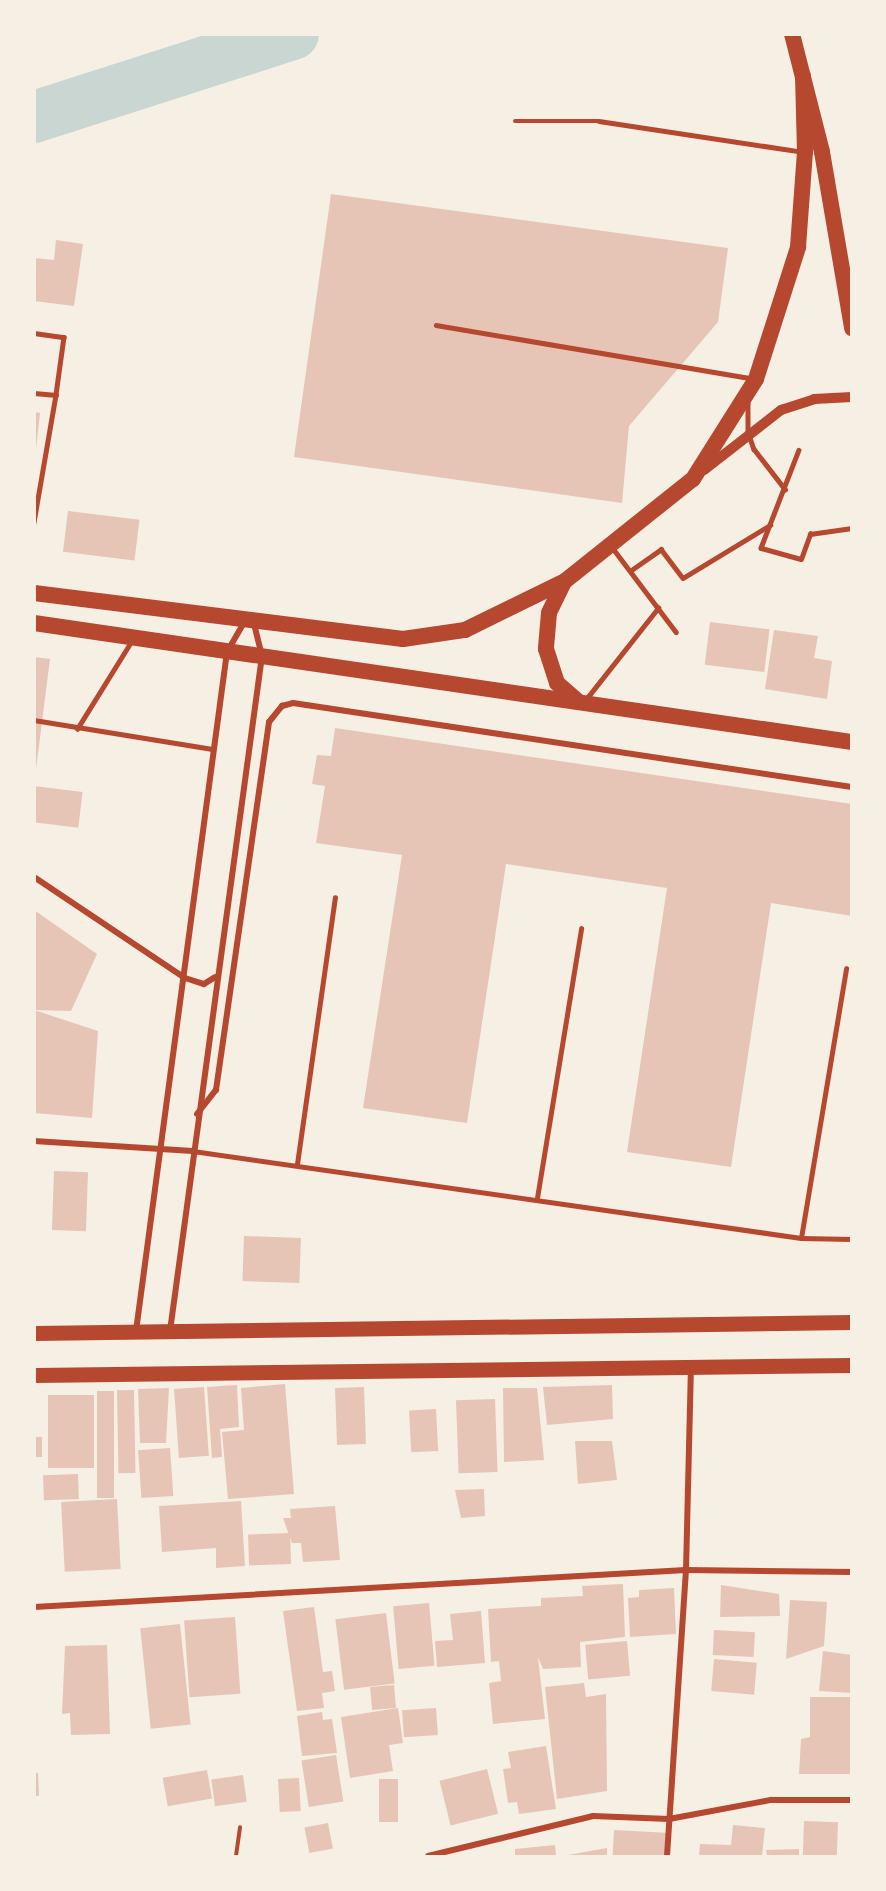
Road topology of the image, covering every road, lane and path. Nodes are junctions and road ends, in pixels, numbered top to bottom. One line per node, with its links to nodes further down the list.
1 (792, 34): 2 (highway)
2 (803, 76): 4 (highway); 6 (highway)
3 (515, 121): 4 (lane)
4 (805, 152): 8 (highway)
5 (436, 325): 8 (lane)
6 (852, 328)
7 (34, 333): 10 (lane)
8 (756, 379): 11 (highway)
9 (34, 393): 10 (lane)
10 (56, 395): 17 (lane)
11 (748, 395): 13 (lane); 15 (highway)
12 (852, 397): 13 (street)
13 (748, 432): 15 (street); 16 (lane)
14 (799, 450): 16 (lane)
15 (693, 479): 20 (highway)
16 (785, 489): 18 (lane)
17 (34, 523)
18 (770, 525): 19 (lane); 21 (lane)
19 (852, 528)
20 (612, 547): 21 (lane); 22 (highway)
21 (630, 571): 24 (lane)
22 (565, 581): 26 (highway); 31 (highway)
23 (34, 593): 26 (highway)
24 (658, 608): 27 (lane); 31 (lane)
25 (34, 623): 28 (highway)
26 (249, 624): 29 (street); 30 (street)
27 (675, 632)
28 (133, 638): 29 (highway); 33 (lane)
29 (227, 651): 30 (highway); 35 (street)
30 (262, 656): 31 (highway); 41 (street)
31 (583, 704): 34 (highway)
32 (34, 720): 33 (lane)
33 (77, 729): 35 (lane)
34 (852, 742)
35 (214, 748): 42 (street)
36 (852, 787): 43 (street)
37 (34, 877): 42 (street)
38 (335, 898): 47 (lane)
39 (581, 929): 48 (lane)
40 (846, 969): 49 (lane)
41 (216, 975): 42 (street); 43 (street)
42 (185, 978): 45 (street)
43 (197, 1114): 46 (street)
44 (34, 1142): 45 (street)
45 (162, 1149): 46 (street); 52 (street)
46 (193, 1151): 47 (lane); 53 (street)
47 (297, 1164): 48 (lane)
48 (537, 1198): 49 (lane)
49 (801, 1238): 50 (lane)
50 (852, 1239)
51 (852, 1322): 53 (main road)
52 (136, 1332): 53 (main road); 54 (main road)
53 (170, 1332)
54 (34, 1333)
55 (852, 1365): 56 (main road)
56 (691, 1366): 57 (main road); 58 (street)
57 (34, 1375)
58 (686, 1570): 59 (street); 60 (street); 62 (street)
59 (852, 1572)
60 (34, 1607)
61 (852, 1800): 62 (street)
62 (669, 1819): 65 (street); 66 (street)
63 (240, 1827): 64 (path)
64 (236, 1857)
65 (428, 1857)
66 (667, 1857)

